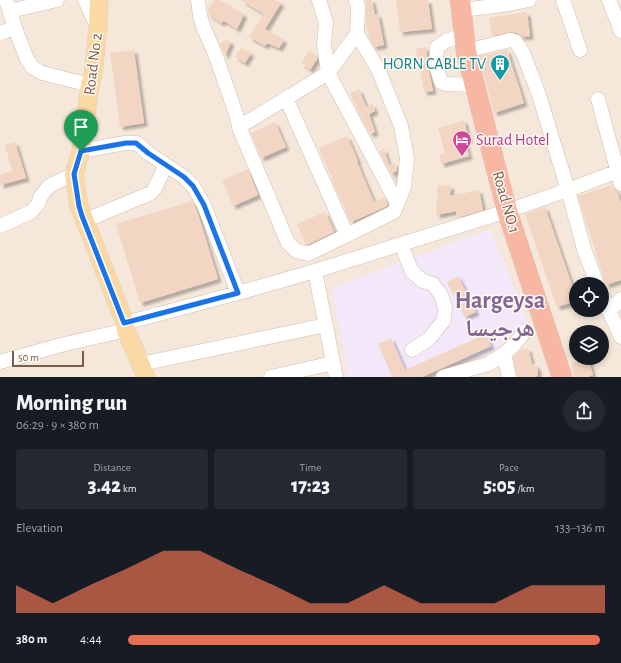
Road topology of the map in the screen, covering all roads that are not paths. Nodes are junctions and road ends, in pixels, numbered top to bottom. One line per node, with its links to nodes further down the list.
1 (57, 0): 11 (street)
2 (85, 0): 13 (street)
3 (99, 0): 13 (main road, Road No 2)
4 (198, 0): 24 (street)
5 (319, 0): 19 (street)
6 (356, 0): 16 (street)
7 (526, 0): 10 (street)
8 (563, 0): 18 (street)
9 (609, 0): 14 (street)
10 (460, 5): 17 (highway, Road NO.1)
11 (8, 6): 12 (street)
12 (15, 28): 15 (street); 20 (street)
13 (98, 28): 20 (main road, Road No 2)
14 (621, 31)
15 (0, 33)
16 (357, 34): 19 (street); 30 (street)
17 (465, 43): 21 (highway, Road NO.1); 21 (street); 29 (street)
18 (580, 50)
19 (328, 73): 22 (street); 30 (street)
20 (90, 85): 25 (main road, Road No 2)
21 (475, 85): 31 (highway, Road NO.1)
22 (286, 98): 24 (street); 34 (street)
23 (598, 99): 28 (street)
24 (239, 127): 34 (street)
25 (81, 151): 26 (street); 27 (main road, Road No 2)
26 (166, 165): 32 (street); 38 (street)
27 (74, 174): 32 (main road, Road No 2); 33 (street)
28 (620, 175): 29 (street)
29 (568, 190): 31 (street); 37 (street)
30 (397, 205): 34 (street)
31 (507, 211): 35 (street); 53 (highway, Road NO.1)
32 (84, 221): 42 (main road, Road No 2)
33 (0, 226)
34 (347, 235)
35 (401, 244): 36 (street); 45 (street)
36 (315, 271): 38 (street); 41 (street)
37 (594, 277)
38 (238, 293): 42 (street)
39 (621, 299): 40 (street)
40 (609, 311): 44 (street)
41 (326, 325): 48 (street); 49 (street)
42 (125, 326): 47 (street); 48 (main road, Road No 2)
43 (525, 331): 46 (street)
44 (621, 337)
45 (412, 350)
46 (504, 354): 51 (street); 52 (street)
47 (0, 362)
48 (143, 370)
49 (335, 370): 50 (street)
50 (271, 377)
51 (442, 377)
52 (509, 377)
53 (562, 377)

